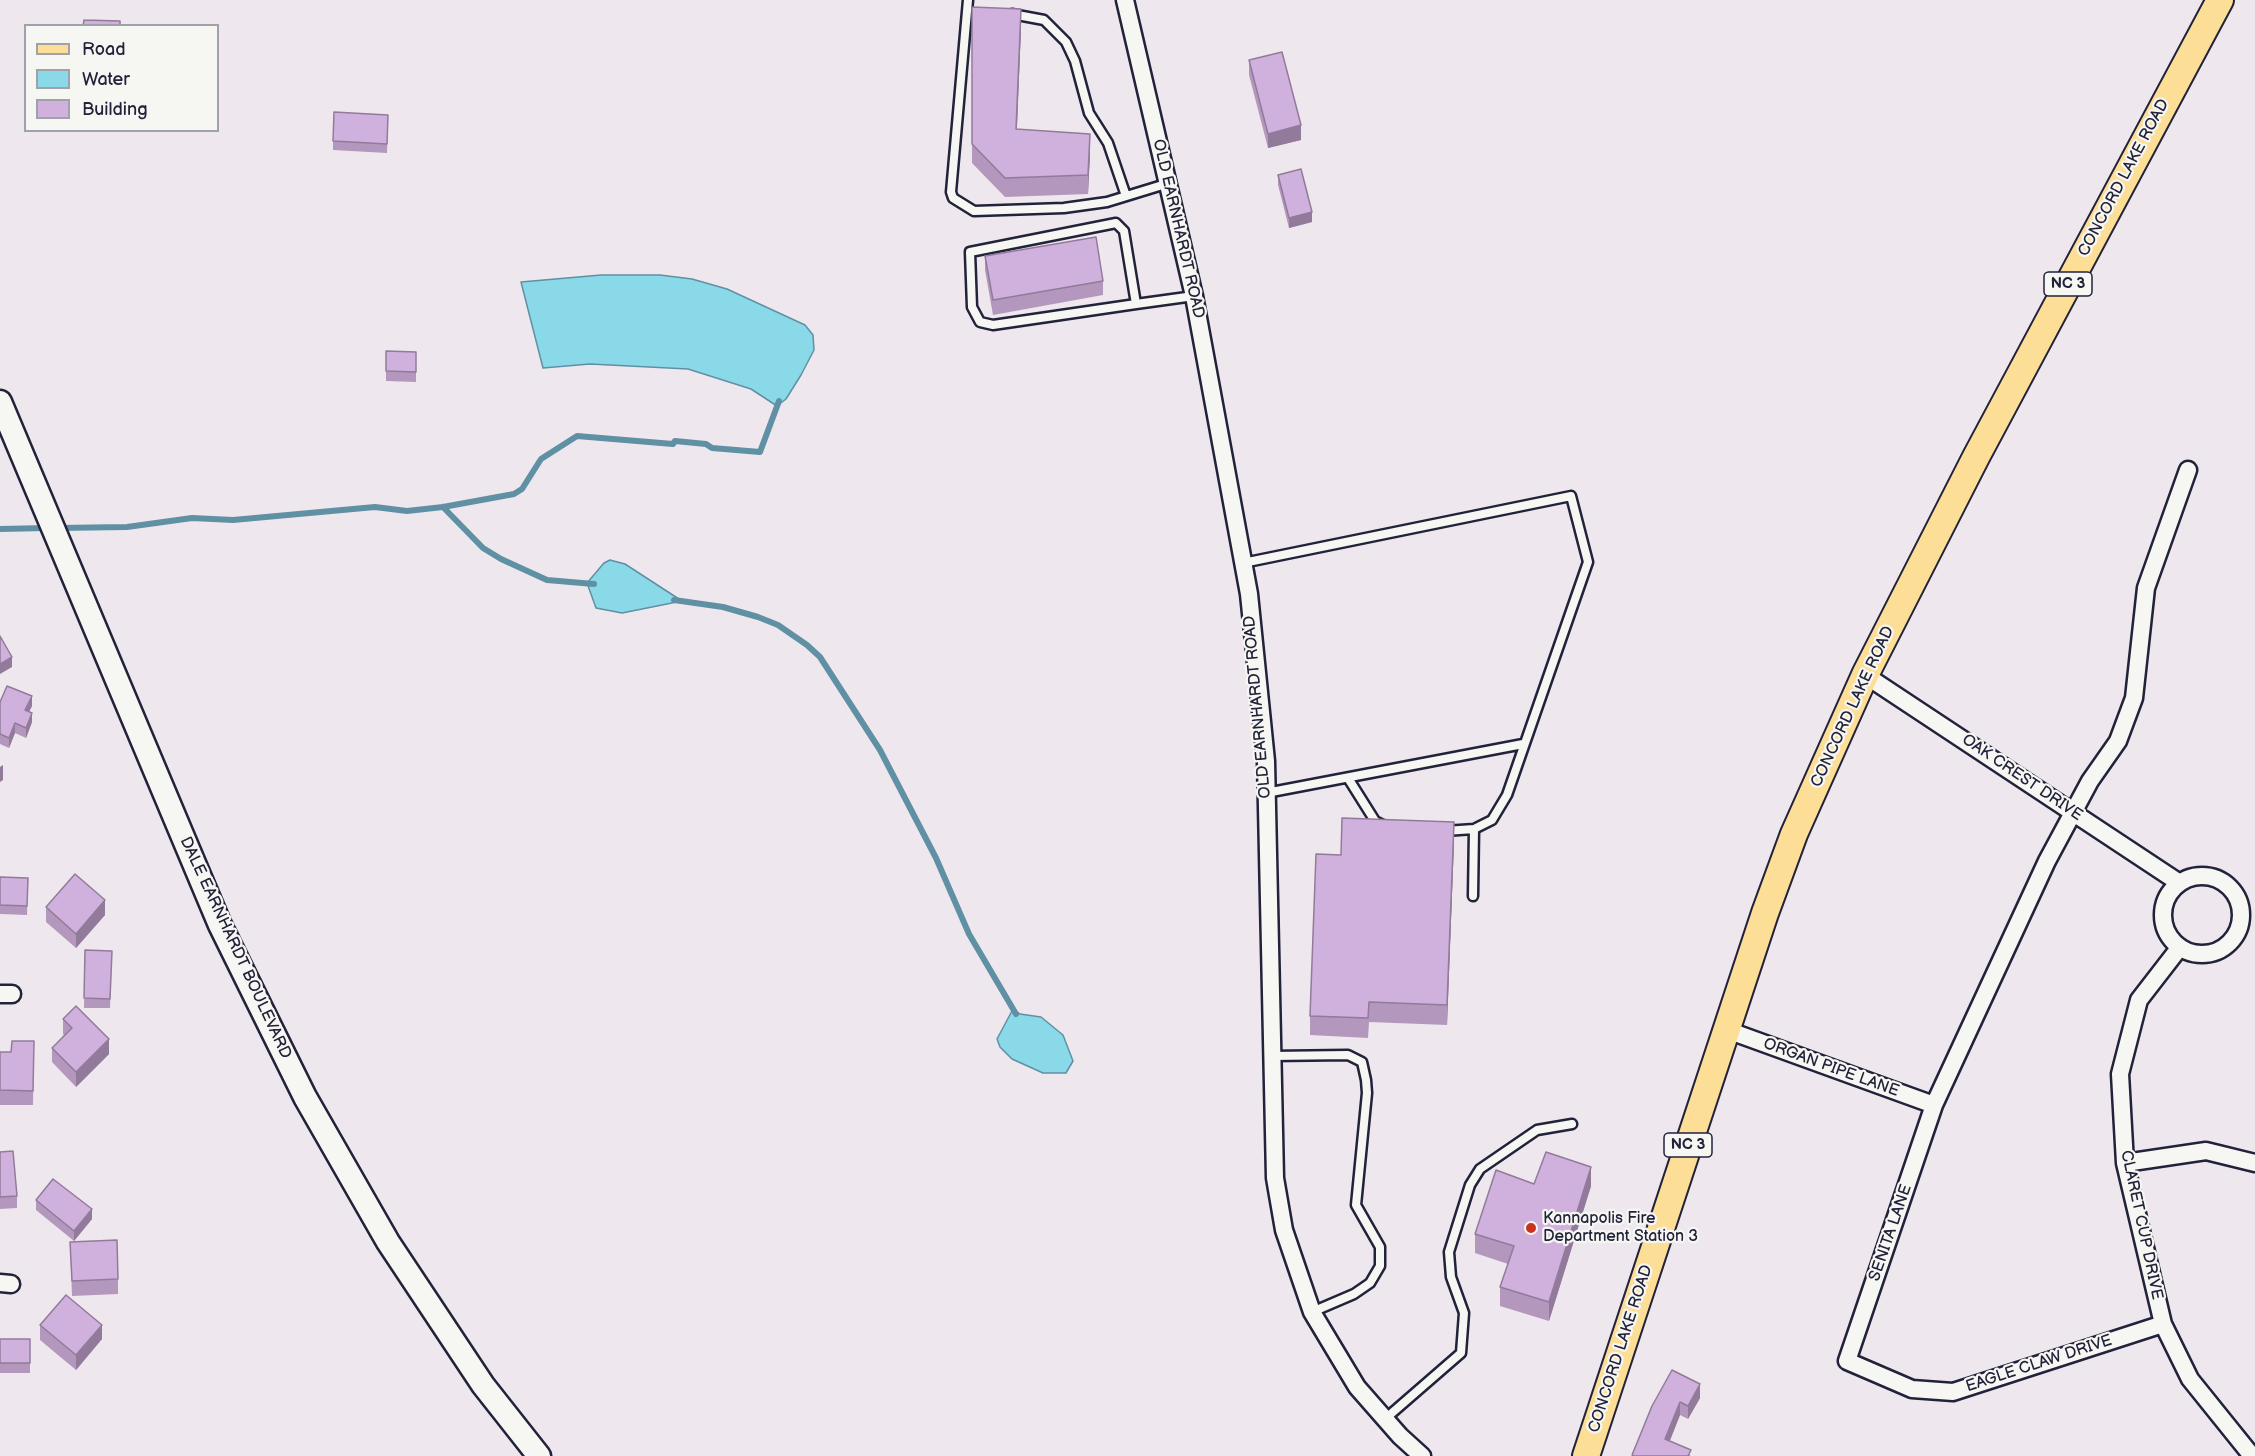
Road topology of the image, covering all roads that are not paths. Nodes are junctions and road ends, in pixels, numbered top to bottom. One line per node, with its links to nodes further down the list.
1 (1125, 0): 6 (street, OLD EARNHARDT ROAD)
2 (2220, 0): 13 (main road, CONCORD LAKE ROAD / NC 3)
3 (968, 4): 4 (lane); 7 (lane)
4 (979, 10)
5 (1002, 13): 7 (lane)
6 (1169, 183): 7 (lane); 8 (street, OLD EARNHARDT ROAD)
7 (1126, 196)
8 (1194, 296): 9 (lane); 12 (street, OLD EARNHARDT ROAD)
9 (1136, 304): 9 (lane)
10 (0, 402): 34 (main road, DALE EARNHARDT BOULEVARD)
11 (2188, 470): 17 (street, SENITA LANE)
12 (1243, 563): 14 (lane); 16 (street, OLD EARNHARDT ROAD)
13 (1865, 675): 17 (street, OAK CREST DRIVE); 24 (main road, CONCORD LAKE ROAD / NC 3)
14 (1523, 744): 15 (lane); 19 (lane)
15 (1348, 778): 16 (lane); 18 (lane)
16 (1266, 793): 25 (street, OLD EARNHARDT ROAD)
17 (2073, 812): 21 (street, OAK CREST DRIVE); 26 (street, SENITA LANE)
18 (1391, 829)
19 (1474, 829): 20 (lane); 22 (lane)
20 (1431, 831)
21 (2178, 882): 23 (street); 23 (street)
22 (1473, 896)
23 (2180, 947): 28 (street, CLARET CUP DRIVE)
24 (1727, 1030): 26 (street, ORGAN PIPE LANE); 36 (main road, CONCORD LAKE ROAD / NC 3)
25 (1272, 1056): 30 (street, OLD EARNHARDT ROAD); 30 (lane)
26 (1934, 1106): 32 (street, SENITA LANE)
27 (1572, 1124): 33 (lane)
28 (2125, 1163): 29 (street); 31 (street, CLARET CUP DRIVE)
29 (2255, 1163)
30 (1312, 1312): 33 (street, OLD EARNHARDT ROAD)
31 (2163, 1324): 32 (street, EAGLE CLAW DRIVE); 37 (street, CLARET CUP DRIVE)
32 (1847, 1361)
33 (1385, 1419): 35 (street, OLD EARNHARDT ROAD)
34 (539, 1456)
35 (1422, 1456)
36 (1586, 1456)
37 (2252, 1456)

